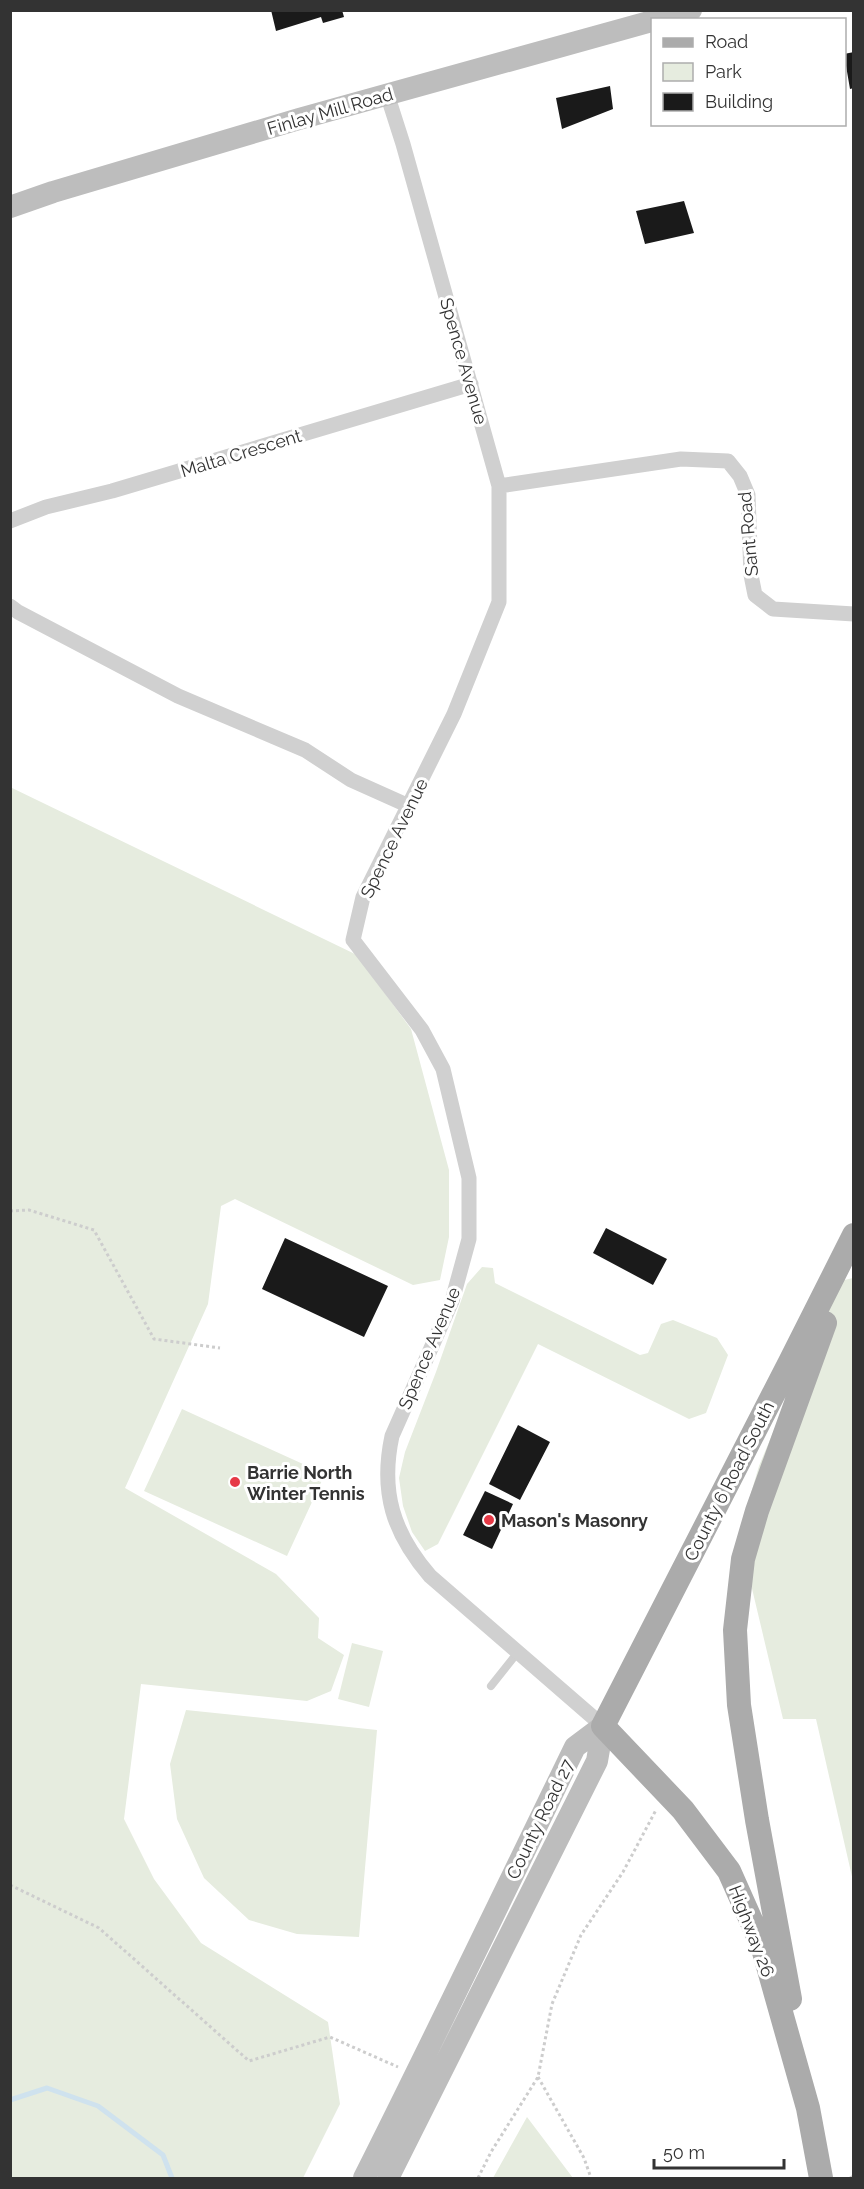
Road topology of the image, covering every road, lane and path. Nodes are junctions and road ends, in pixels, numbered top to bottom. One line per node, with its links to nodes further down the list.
1 (692, 10): 2 (main road)
2 (666, 18)
3 (651, 21): 4 (main road, Finlay Mill Road)
4 (387, 94): 5 (main road, Finlay Mill Road); 6 (street, Spence Avenue)
5 (10, 207)
6 (471, 384): 7 (street, Spence Avenue); 8 (street, Malta Crescent)
7 (499, 486): 10 (street, Sant Road); 11 (street, Spence Avenue)
8 (10, 521)
9 (10, 606): 11 (street)
10 (854, 614)
11 (409, 806): 16 (street, Spence Avenue)
12 (10, 1211): 15 (path)
13 (854, 1235): 18 (main road, County 6 Road South)
14 (854, 1242): 23 (main road)
15 (220, 1348)
16 (518, 1652): 17 (lane); 18 (street, Spence Avenue)
17 (491, 1686)
18 (603, 1726): 19 (main road, Highway 26); 21 (main road, County Road 27); 25 (main road, County Road 27)
19 (669, 1795): 22 (path); 23 (main road, Highway 26)
20 (10, 1885): 21 (path)
21 (416, 2075): 24 (main road, County Road 27)
22 (538, 2078): 26 (path); 27 (path)
23 (808, 2108): 28 (main road, Highway 26)
24 (364, 2178)
25 (388, 2178)
26 (478, 2178)
27 (591, 2178)
28 (821, 2178)

